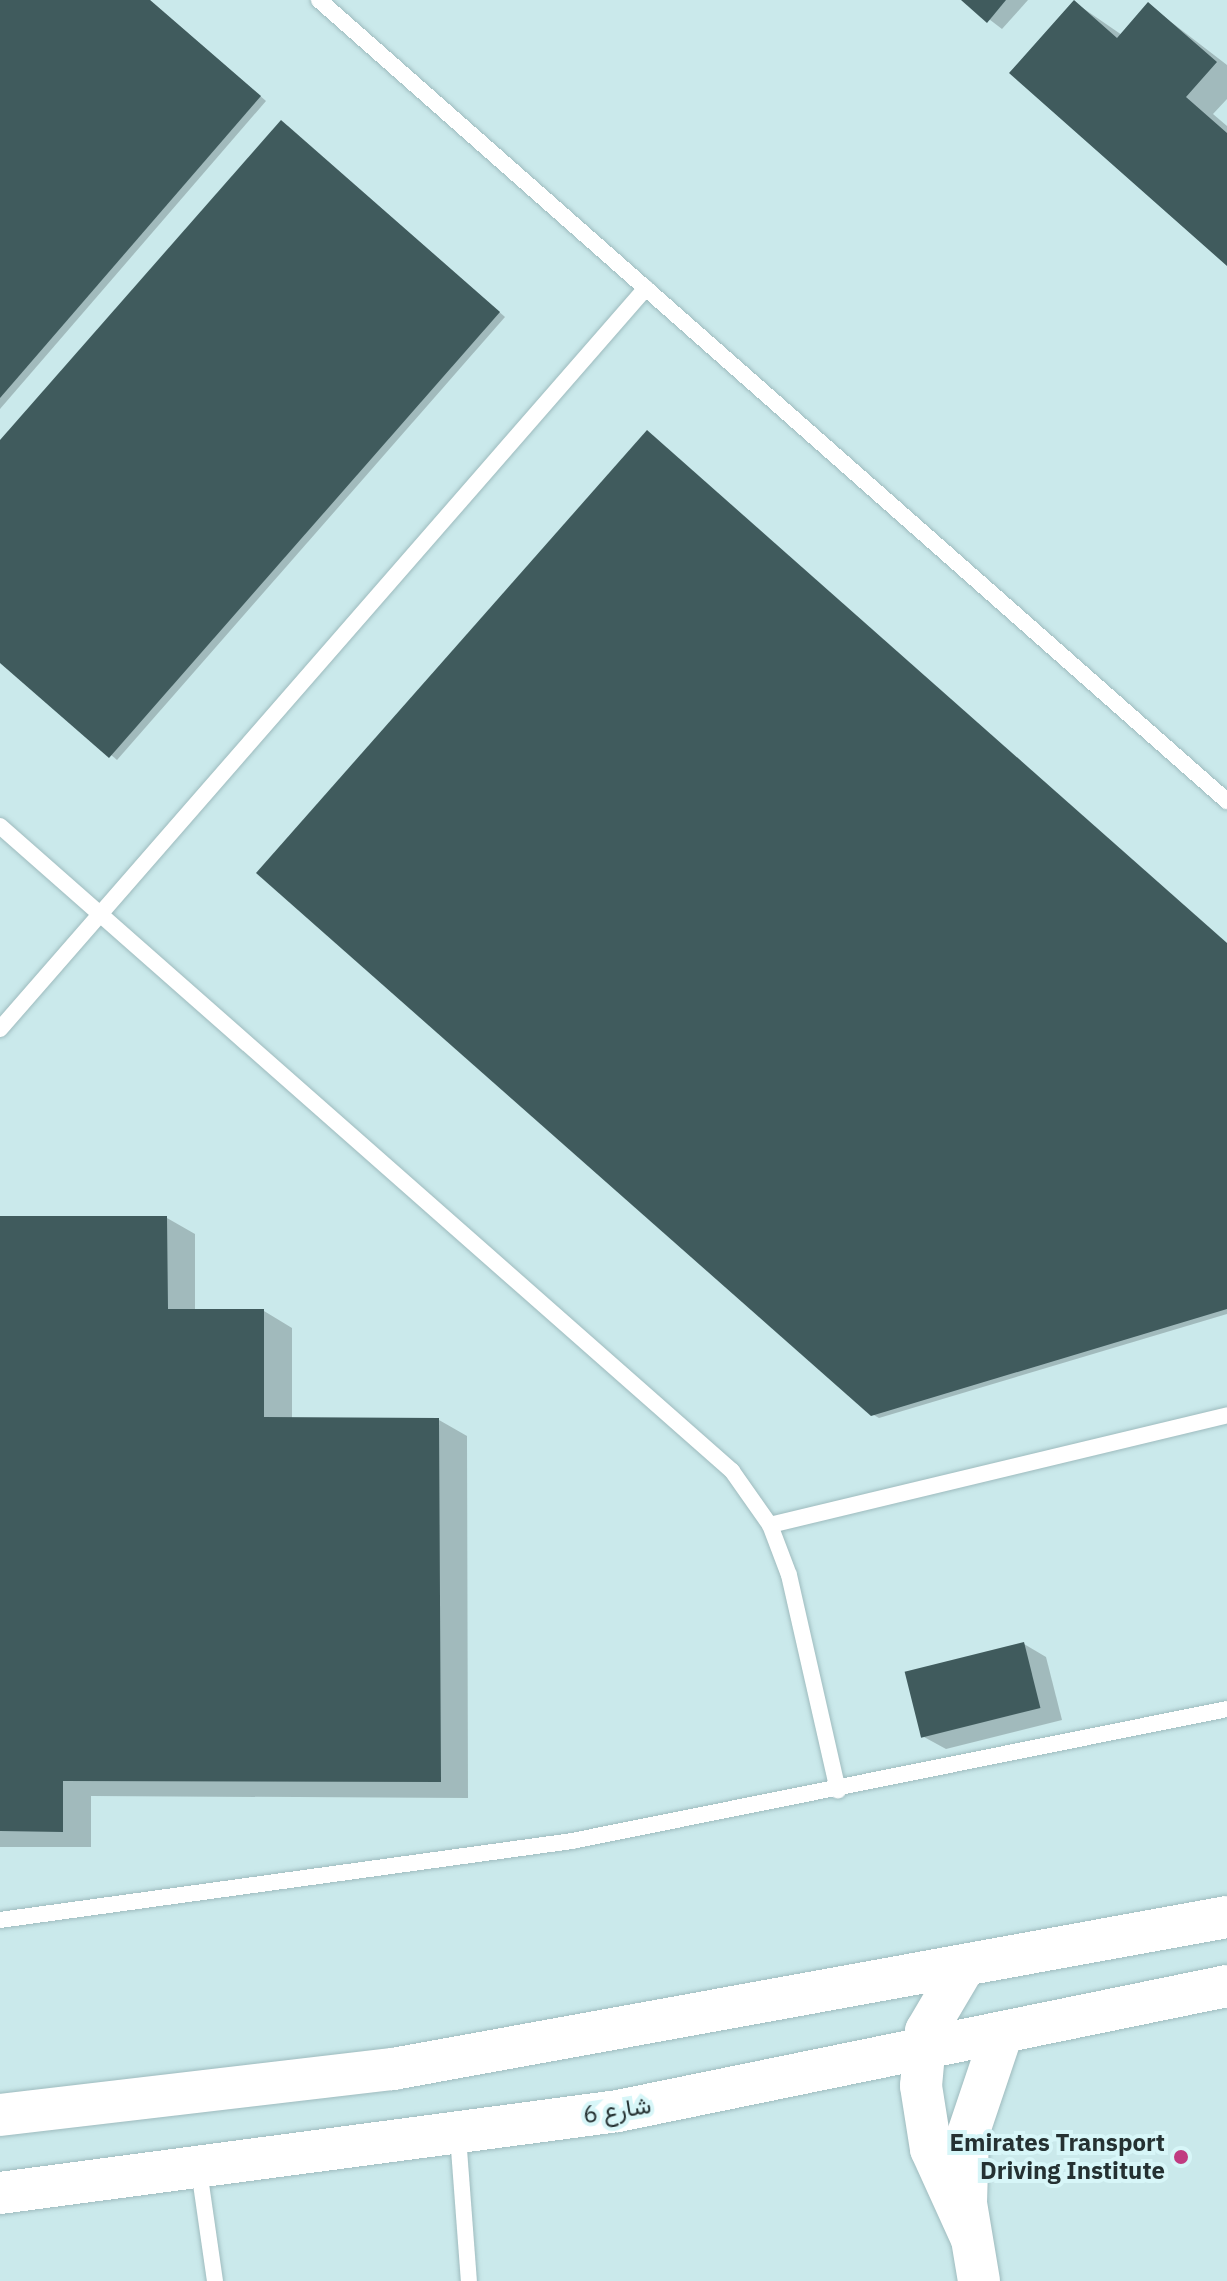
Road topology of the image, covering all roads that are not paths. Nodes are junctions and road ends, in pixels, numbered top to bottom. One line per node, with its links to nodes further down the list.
1 (319, 0): 2 (lane)
2 (646, 288): 3 (lane); 5 (lane)
3 (1227, 801)
4 (0, 826): 5 (lane)
5 (100, 913): 6 (lane); 8 (lane)
6 (0, 1029)
7 (1227, 1415): 8 (lane)
8 (770, 1525): 10 (lane)
9 (1227, 1709): 10 (lane)
10 (838, 1790): 12 (lane)
11 (1227, 1917): 13 (street)
12 (0, 1920)
13 (962, 1970): 16 (street); 17 (street)
14 (1227, 1986): 15 (street, شارع 6)
15 (1001, 2036): 16 (street, شارع 6); 21 (street)
16 (921, 2054): 18 (street, شارع 6); 21 (street)
17 (0, 2115)
18 (458, 2136): 19 (street, شارع 6); 23 (lane)
19 (199, 2170): 20 (street, شارع 6); 22 (lane)
20 (0, 2193)
21 (971, 2237): 24 (street)
22 (215, 2281)
23 (469, 2281)
24 (979, 2281)

